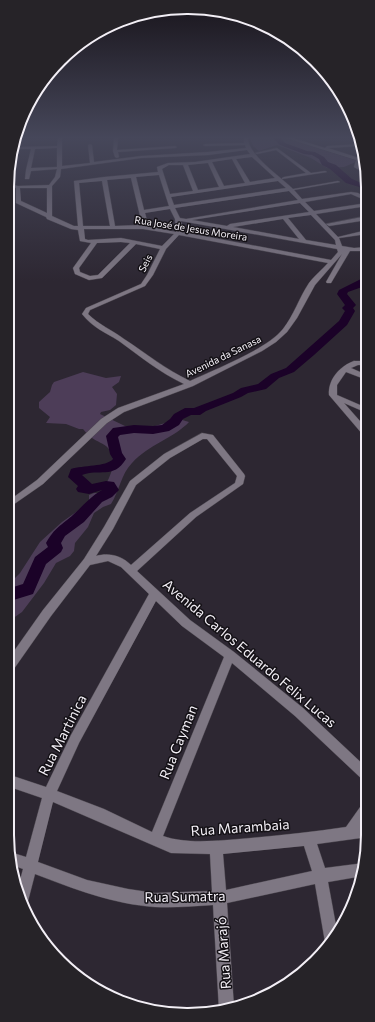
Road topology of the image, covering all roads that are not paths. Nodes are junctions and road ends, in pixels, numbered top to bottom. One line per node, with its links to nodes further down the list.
1 (14, 186): 12 (street)
2 (29, 186): 12 (street)
3 (53, 186): 24 (street)
4 (76, 186): 32 (street)
5 (105, 186): 29 (street)
6 (135, 186): 21 (street)
7 (165, 186): 16 (street)
8 (194, 186): 15 (street)
9 (230, 186): 13 (street)
10 (289, 186): 14 (street)
11 (314, 186): 14 (street)
12 (18, 187): 24 (street, Rua José de Jesus Moreira)
13 (222, 187): 15 (street)
14 (292, 189): 18 (street); 20 (street)
15 (196, 191): 16 (street)
16 (168, 196): 20 (street)
17 (361, 198): 18 (street)
18 (303, 200): 22 (street); 27 (street)
19 (361, 203): 22 (street)
20 (172, 208): 21 (street); 25 (street)
21 (141, 212): 30 (street)
22 (314, 212): 23 (street); 28 (street); 40 (street)
23 (284, 217): 31 (street); 37 (street)
24 (49, 218): 32 (street, Rua José de Jesus Moreira)
25 (178, 219): 27 (street); 34 (street)
26 (361, 219): 28 (street)
27 (185, 220): 31 (street)
28 (329, 224): 35 (street)
29 (113, 227): 30 (street, Rua José de Jesus Moreira); 32 (street, Rua José de Jesus Moreira)
30 (143, 227): 34 (street, Rua José de Jesus Moreira)
31 (223, 227): 37 (street)
32 (81, 229): 36 (street)
33 (361, 233): 35 (street)
34 (178, 234): 39 (street, Seis); 42 (street, Rua José de Jesus Moreira)
35 (341, 237): 40 (street)
36 (96, 241): 38 (street); 38 (street)
37 (304, 241): 40 (street)
38 (135, 242): 39 (street)
39 (164, 248): 47 (street, Seis)
40 (344, 248): 41 (street); 42 (street, Avenida da Sanasa); 43 (street)
41 (361, 249)
42 (332, 262): 47 (street, Avenida da Sanasa)
43 (329, 282)
44 (361, 363): 45 (street)
45 (346, 369): 46 (street); 48 (street)
46 (361, 375)
47 (190, 384): 53 (street, Avenida da Sanasa)
48 (333, 395): 49 (street); 51 (street)
49 (361, 409)
50 (361, 415): 51 (street)
51 (355, 421): 52 (street)
52 (361, 428)
53 (14, 501)
54 (87, 562): 55 (street, Avenida Carlos Eduardo Felix Lucas); 55 (street); 58 (street)
55 (132, 570): 56 (street, Avenida Carlos Eduardo Felix Lucas)
56 (155, 594): 57 (street, Avenida Carlos Eduardo Felix Lucas); 61 (street, Rua Martinica)
57 (230, 655): 59 (street, Avenida Carlos Eduardo Felix Lucas); 66 (street, Rua Cayman)
58 (14, 660)
59 (361, 770)
60 (14, 782): 61 (street, Rua Marambaia)
61 (49, 794): 66 (street, Rua Marambaia); 69 (street, Rua Martinica)
62 (361, 817): 64 (street)
63 (361, 831): 64 (street, Rua Marambaia)
64 (349, 833): 65 (street, Rua Marambaia)
65 (309, 839): 67 (street, Rua Marambaia); 71 (street)
66 (155, 840): 67 (street, Rua Marambaia)
67 (216, 848): 73 (street, Rua Marajó)
68 (15, 859): 69 (street, Rua Sumatra)
69 (32, 865): 72 (street, Rua Martinica); 73 (street, Rua Sumatra)
70 (357, 871): 71 (street, Rua Sumatra)
71 (320, 876): 73 (street, Rua Sumatra); 74 (street)
72 (24, 892)
73 (220, 898): 75 (street, Rua Marajó)
74 (330, 933)
75 (227, 1003)

